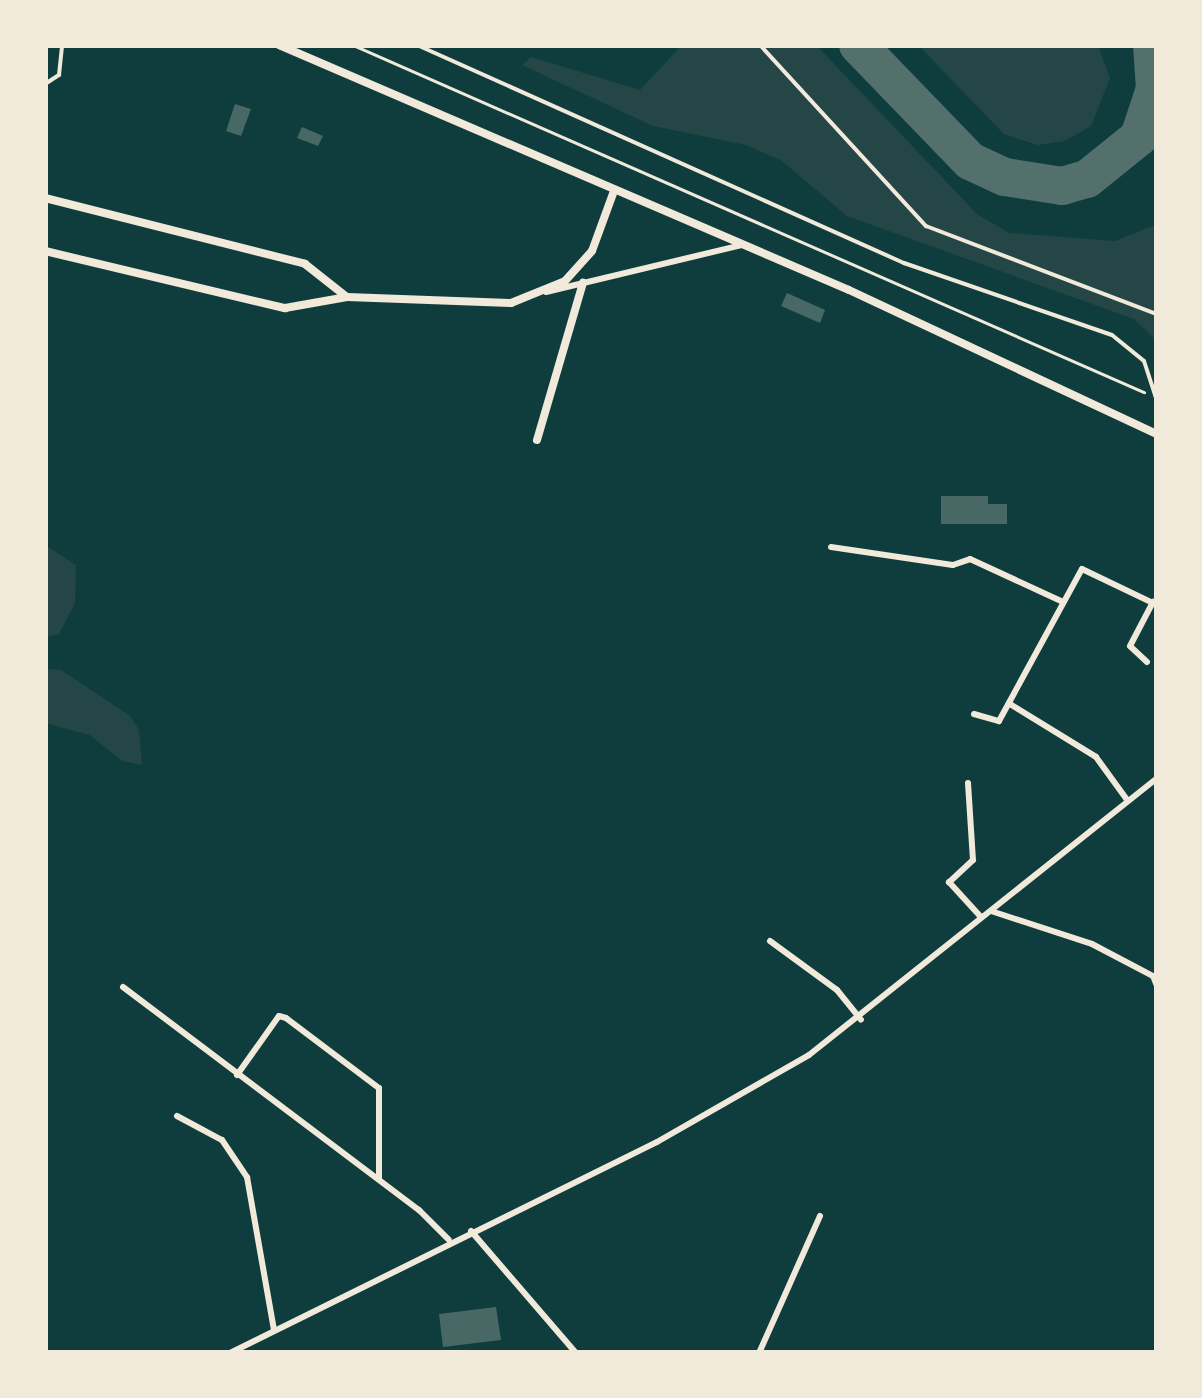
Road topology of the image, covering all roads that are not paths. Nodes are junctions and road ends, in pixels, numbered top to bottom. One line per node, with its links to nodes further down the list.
1 (62, 45): 6 (lane)
2 (279, 45): 7 (street)
3 (417, 45): 5 (lane)
4 (760, 45): 14 (lane)
5 (430, 47): 15 (lane)
6 (45, 84)
7 (614, 191): 9 (street); 13 (street)
8 (45, 198): 12 (street)
9 (742, 245): 11 (street); 16 (street)
10 (45, 251): 12 (street)
11 (583, 283): 13 (street); 17 (street)
12 (347, 297): 13 (street)
13 (525, 297)
14 (1157, 314)
15 (1157, 400)
16 (1157, 434)
17 (538, 440)
18 (831, 547): 19 (street)
19 (1063, 602): 20 (street); 22 (street)
20 (1155, 604): 21 (street)
21 (1147, 662)
22 (1010, 704): 23 (street); 26 (street)
23 (974, 714)
24 (1157, 778): 26 (street)
25 (968, 784): 28 (street)
26 (1128, 801): 27 (street)
27 (990, 911): 28 (street); 30 (street)
28 (980, 916): 32 (street)
29 (770, 941): 32 (street)
30 (1157, 986)
31 (123, 987): 33 (street)
32 (860, 1020): 37 (street)
33 (237, 1075): 35 (street); 35 (street)
34 (177, 1116): 39 (street)
35 (379, 1180): 38 (street)
36 (820, 1216): 42 (street)
37 (471, 1231): 38 (street); 41 (street)
38 (448, 1240): 39 (street)
39 (274, 1330): 40 (street)
40 (230, 1353)
41 (576, 1353)
42 (759, 1353)

